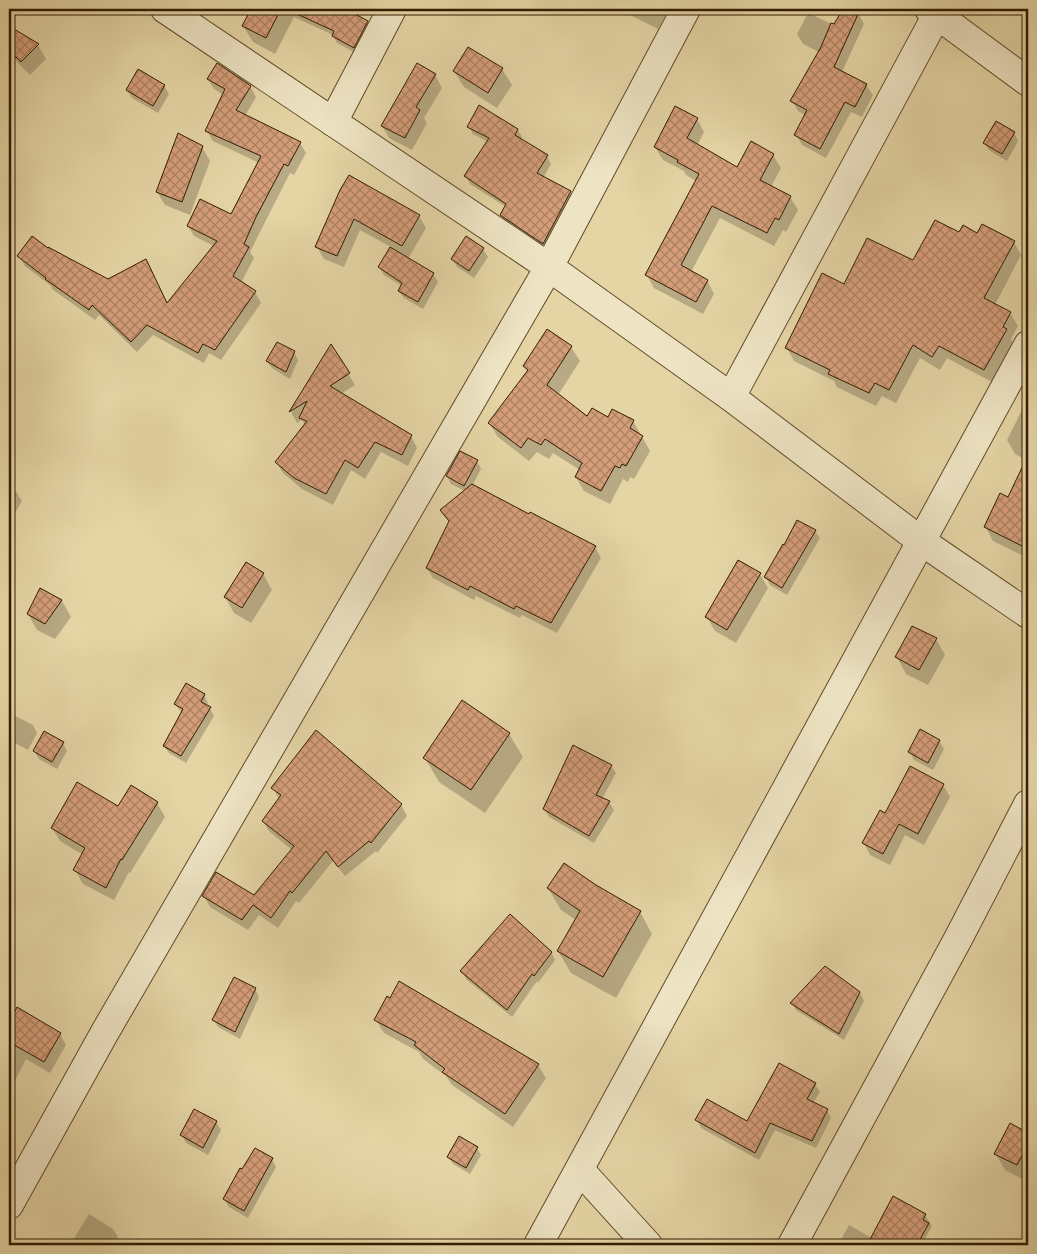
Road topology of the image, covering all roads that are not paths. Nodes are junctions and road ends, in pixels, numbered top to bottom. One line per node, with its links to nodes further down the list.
1 (165, 9): 6 (street)
2 (392, 9): 6 (street)
3 (686, 9): 7 (street)
4 (935, 11): 5 (street); 9 (street)
5 (1028, 82)
6 (333, 122): 7 (street)
7 (549, 267): 9 (street); 14 (street)
8 (1028, 346): 10 (street)
9 (731, 397): 10 (street)
10 (921, 542): 11 (street); 13 (street)
11 (1028, 614)
12 (1028, 804): 17 (street)
13 (580, 1170): 15 (street); 16 (street)
14 (9, 1205)
15 (538, 1245)
16 (648, 1245)
17 (792, 1245)

